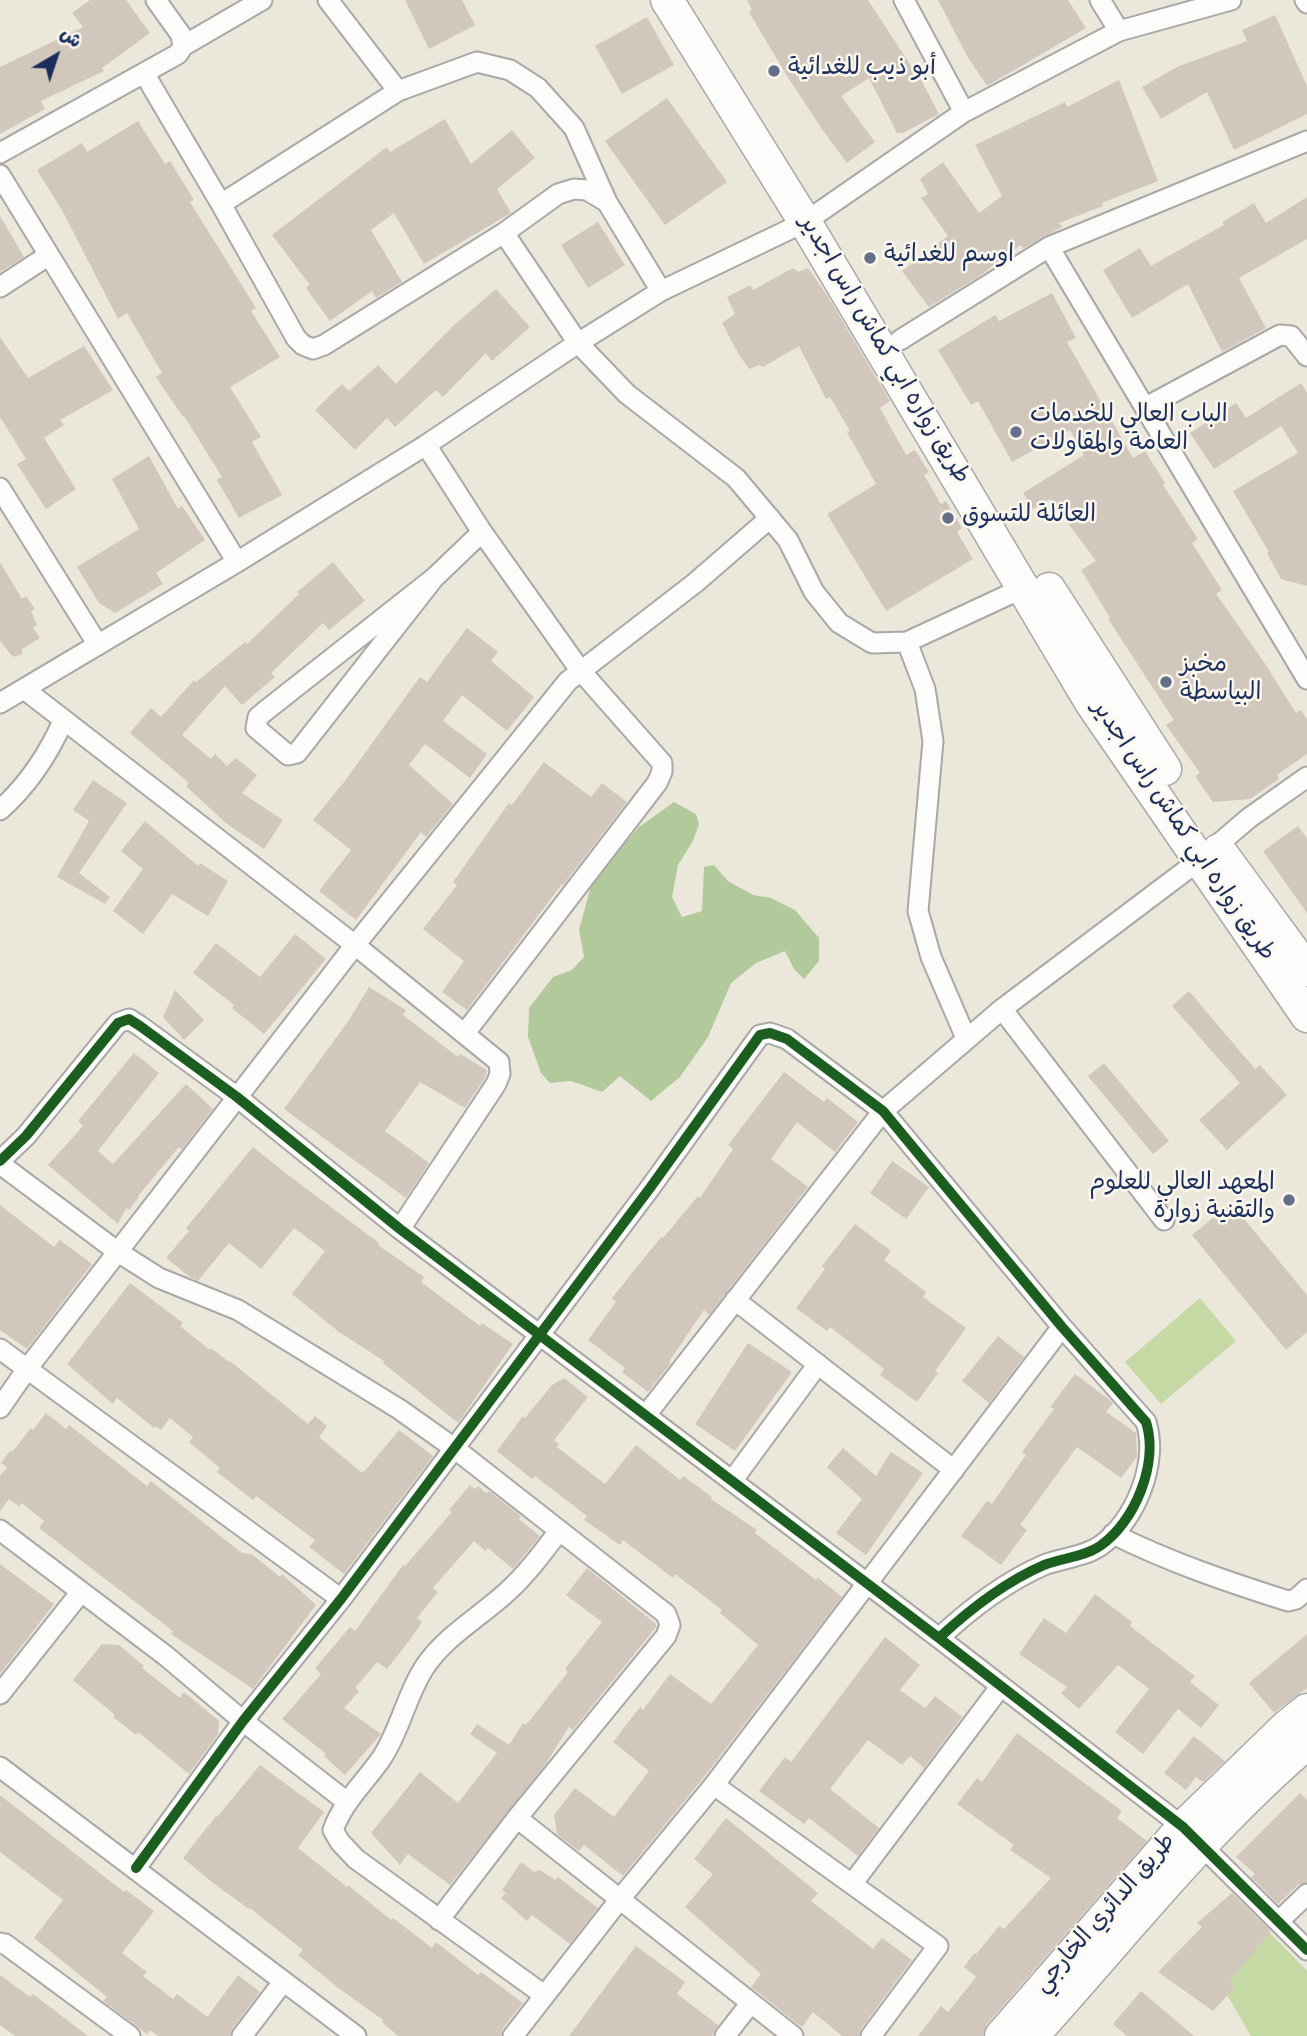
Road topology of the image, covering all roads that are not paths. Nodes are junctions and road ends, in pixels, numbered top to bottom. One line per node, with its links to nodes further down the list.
1 (156, 0): 10 (street)
2 (262, 0): 10 (street)
3 (328, 0): 12 (street)
4 (667, 0): 19 (main road, طريق زواره ابي كماش راس اجدير)
5 (689, 0): 19 (main road)
6 (904, 0): 13 (street)
7 (1100, 0): 9 (street)
8 (1231, 0): 9 (street)
9 (1119, 31): 13 (street)
10 (183, 46): 11 (street)
11 (144, 73): 15 (street); 18 (street)
12 (398, 91): 17 (street); 18 (street)
13 (964, 112): 19 (street)
14 (1307, 141): 21 (street)
15 (0, 153)
16 (0, 175): 22 (street)
17 (607, 202): 20 (street); 24 (street)
18 (221, 204): 20 (street)
19 (813, 217): 24 (street); 25 (main road); 35 (main road, طريق زواره ابي كماش راس اجدير)
20 (504, 233): 26 (street)
21 (1049, 247): 25 (street); 28 (street)
22 (49, 255): 23 (street); 33 (street)
23 (0, 287)
24 (661, 291): 26 (street)
25 (900, 340): 45 (main road)
26 (578, 343): 29 (street); 31 (street)
27 (1307, 356): 28 (street)
28 (1146, 407): 39 (street)
29 (426, 445): 32 (street); 33 (street)
30 (0, 488): 37 (street)
31 (770, 518): 36 (street); 38 (street)
32 (482, 532): 34 (street); 38 (street)
33 (237, 562): 37 (street)
34 (434, 578): 34 (street)
35 (1023, 588): 36 (street); 45 (main road, طريق زواره ابي كماش راس اجدير)
36 (906, 642): 51 (street)
37 (98, 645): 40 (street)
38 (580, 670): 46 (street); 50 (street)
39 (1307, 679)
40 (24, 689): 41 (street); 42 (street)
41 (0, 703)
42 (62, 721): 44 (street); 46 (street)
43 (1307, 777): 45 (street)
44 (0, 810)
45 (1208, 852): 47 (main road); 48 (street); 49 (main road, طريق زواره ابي كماش راس اجدير)
46 (355, 945): 50 (street); 52 (street)
47 (1307, 970)
48 (1002, 1009): 51 (street); 55 (street)
49 (1307, 1016)
50 (464, 1033): 56 (street)
51 (966, 1038): 53 (street)
52 (237, 1097): 54 (street); 56 (street); 57 (street)
53 (883, 1111): 58 (street); 59 (street); 60 (street)
54 (0, 1162): 57 (street)
55 (1164, 1220)
56 (400, 1229): 60 (street)
57 (118, 1252): 63 (street); 66 (street)
58 (735, 1300): 62 (street); 65 (street)
59 (1062, 1327): 67 (street); 71 (street)
60 (538, 1334): 65 (street); 66 (street)
61 (0, 1349): 63 (street)
62 (818, 1364): 67 (street); 68 (street)
63 (27, 1369): 64 (street); 75 (street)
64 (0, 1408)
65 (646, 1415): 68 (street)
66 (454, 1448): 70 (street); 75 (street)
67 (954, 1470): 72 (street)
68 (732, 1481): 72 (street)
69 (0, 1530): 74 (street)
70 (559, 1531): 84 (street); 85 (street)
71 (1113, 1534): 73 (street); 76 (street)
72 (868, 1585): 76 (street); 83 (street)
73 (1307, 1589)
74 (81, 1592): 78 (street); 80 (street)
75 (341, 1599): 80 (street)
76 (939, 1638): 77 (street)
77 (1001, 1686): 86 (street); 88 (street)
78 (0, 1694)
79 (1307, 1710): 86 (main road, طريق الدائري الخارجي)
80 (243, 1721): 84 (street); 87 (street)
81 (1307, 1743): 86 (main road, طريق الدائري الخارجي)
82 (0, 1767): 87 (street)
83 (715, 1785): 88 (street); 90 (street)
84 (347, 1802): 91 (street)
85 (517, 1818): 90 (street); 91 (street)
86 (1192, 1836): 92 (street); 105 (main road, طريق الدائري الخارجي); 106 (main road, طريق الدائري الخارجي)
87 (136, 1868): 95 (street)
88 (852, 1884): 104 (street)
89 (1307, 1894): 92 (street)
90 (620, 1899): 96 (street); 97 (street)
91 (439, 1920): 96 (street)
92 (1279, 1922): 94 (street)
93 (0, 1943): 98 (street)
94 (1307, 1950)
95 (282, 1982): 99 (street); 100 (street)
96 (544, 1995): 101 (street)
97 (750, 2004): 102 (street); 103 (street)
98 (130, 2036)
99 (242, 2036)
100 (356, 2036)
101 (513, 2036)
102 (725, 2036)
103 (793, 2036)
104 (871, 2036)
105 (1001, 2036)
106 (1032, 2036)

